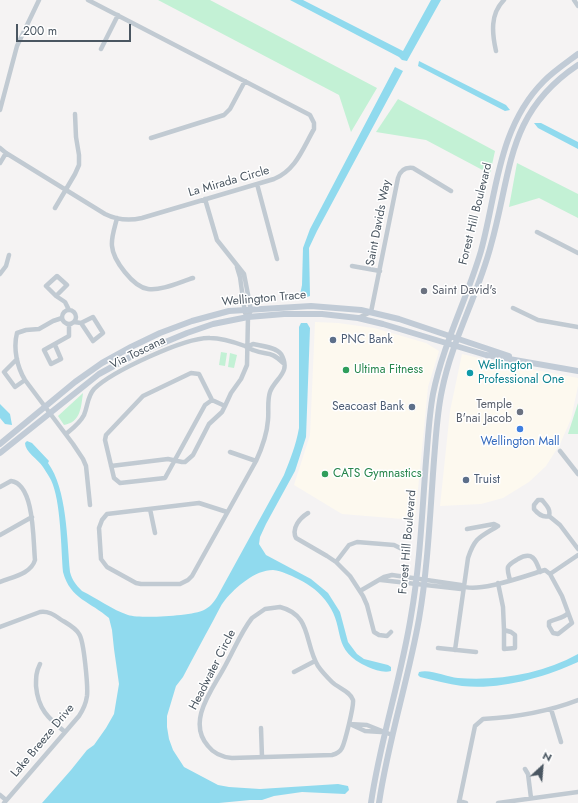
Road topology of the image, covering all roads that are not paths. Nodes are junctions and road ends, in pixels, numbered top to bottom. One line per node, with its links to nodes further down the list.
1 (39, 0): 12 (street)
2 (88, 0): 6 (street, La Mirada Circle)
3 (504, 0): 8 (street)
4 (574, 0): 5 (street)
5 (578, 6)
6 (118, 15): 7 (street); 11 (street, La Mirada Circle)
7 (101, 49)
8 (496, 50)
9 (578, 54): 30 (main road, Forest Hill Boulevard)
10 (578, 65): 26 (main road, Forest Hill Boulevard)
11 (245, 81): 14 (street); 18 (street, La Mirada Circle)
12 (0, 110)
13 (75, 114): 19 (street)
14 (152, 138)
15 (0, 148): 16 (street, La Mirada Circle)
16 (6, 153): 17 (street); 19 (street, La Mirada Circle)
17 (0, 163)
18 (257, 184): 21 (street, La Mirada Circle); 28 (street)
19 (66, 190): 22 (street); 23 (street, La Mirada Circle)
20 (452, 191): 31 (street, Saint Davids Way)
21 (204, 199): 23 (street, La Mirada Circle); 37 (street)
22 (55, 208)
23 (117, 218): 33 (street)
24 (537, 232): 25 (street)
25 (578, 253)
26 (489, 254): 30 (main road); 46 (main road, Forest Hill Boulevard)
27 (9, 255): 32 (street)
28 (277, 259)
29 (352, 266): 31 (street)
30 (476, 266): 45 (main road, Forest Hill Boulevard)
31 (380, 271): 38 (street, Saint Davids Way)
32 (0, 274)
33 (193, 278)
34 (56, 296): 34 (street); 36 (street)
35 (513, 308): 44 (street)
36 (70, 310): 40 (street); 42 (street)
37 (247, 310): 38 (main road, Wellington Trace); 39 (street); 56 (main road, Wellington Trace)
38 (372, 312): 41 (street); 45 (main road, Wellington Trace)
39 (248, 317): 41 (main road, Wellington Trace); 49 (street); 58 (main road, Wellington Trace)
40 (62, 318): 42 (street); 51 (street)
41 (358, 318): 47 (main road, Wellington Trace)
42 (72, 323): 43 (street); 48 (street)
43 (80, 323): 43 (street)
44 (578, 327)
45 (449, 335): 46 (main road, Wellington Trace); 47 (main road, Forest Hill Boulevard)
46 (457, 338): 50 (main road, Forest Hill Boulevard); 52 (main road, Wellington Trace)
47 (446, 344): 50 (main road, Wellington Trace); 85 (main road, Forest Hill Boulevard)
48 (55, 345)
49 (247, 346): 57 (street); 59 (street, Via Toscana); 65 (street, Via Toscana)
50 (454, 346): 52 (main road, Wellington Trace); 87 (main road, Forest Hill Boulevard)
51 (17, 359): 54 (street); 54 (street)
52 (535, 364): 53 (main road, Wellington Trace)
53 (578, 371)
54 (25, 380): 56 (street)
55 (212, 400): 57 (street); 64 (street); 66 (street)
56 (45, 406): 58 (street); 60 (main road, Wellington Trace)
57 (225, 406): 64 (street)
58 (50, 413): 59 (street); 63 (main road, Wellington Trace)
59 (66, 434): 69 (street)
60 (0, 444)
61 (560, 451): 67 (street)
62 (230, 452): 65 (street)
63 (0, 453)
64 (175, 461): 66 (street); 66 (street)
65 (256, 461): 71 (street)
66 (111, 466)
67 (578, 474)
68 (0, 487): 73 (street)
69 (90, 506)
70 (150, 509): 71 (street); 71 (street); 76 (street)
71 (227, 512)
72 (308, 513): 81 (street)
73 (32, 517): 77 (street); 86 (street)
74 (550, 517): 79 (street)
75 (467, 529): 89 (street)
76 (155, 533)
77 (0, 536)
78 (402, 549): 81 (street)
79 (578, 549)
80 (578, 555): 83 (street)
81 (336, 562): 90 (street)
82 (540, 572): 83 (street); 84 (street); 84 (street)
83 (550, 574): 91 (street)
84 (510, 580): 88 (street)
85 (417, 581): 87 (street); 90 (street); 106 (main road, Forest Hill Boulevard)
86 (0, 582)
87 (424, 582): 89 (street); 107 (main road, Forest Hill Boulevard)
88 (498, 584): 89 (street); 93 (street)
89 (464, 588): 96 (street)
90 (360, 591): 94 (street)
91 (568, 614): 91 (street)
92 (0, 627): 105 (street, Lake Breeze Drive)
93 (504, 630)
94 (391, 632)
95 (438, 648): 96 (street)
96 (456, 650): 97 (street)
97 (476, 652)
98 (315, 661): 100 (street); 103 (street, Headwater Circle); 109 (street, Headwater Circle)
99 (40, 664): 105 (street)
100 (294, 672)
101 (578, 700): 102 (street)
102 (551, 709): 108 (street); 115 (street)
103 (349, 724): 106 (street); 109 (street, Headwater Circle)
104 (261, 728): 109 (street)
105 (65, 732): 114 (street, Lake Breeze Drive)
106 (385, 733): 107 (street); 116 (main road, Forest Hill Boulevard)
107 (392, 735): 117 (main road, Forest Hill Boulevard)
108 (561, 742)
109 (262, 757)
110 (525, 769): 113 (street)
111 (578, 792): 113 (street)
112 (0, 795): 114 (street)
113 (531, 798): 119 (street)
114 (5, 802)
115 (459, 802): 118 (street)
116 (371, 803)
117 (379, 803)
118 (466, 803)
119 (498, 803)

